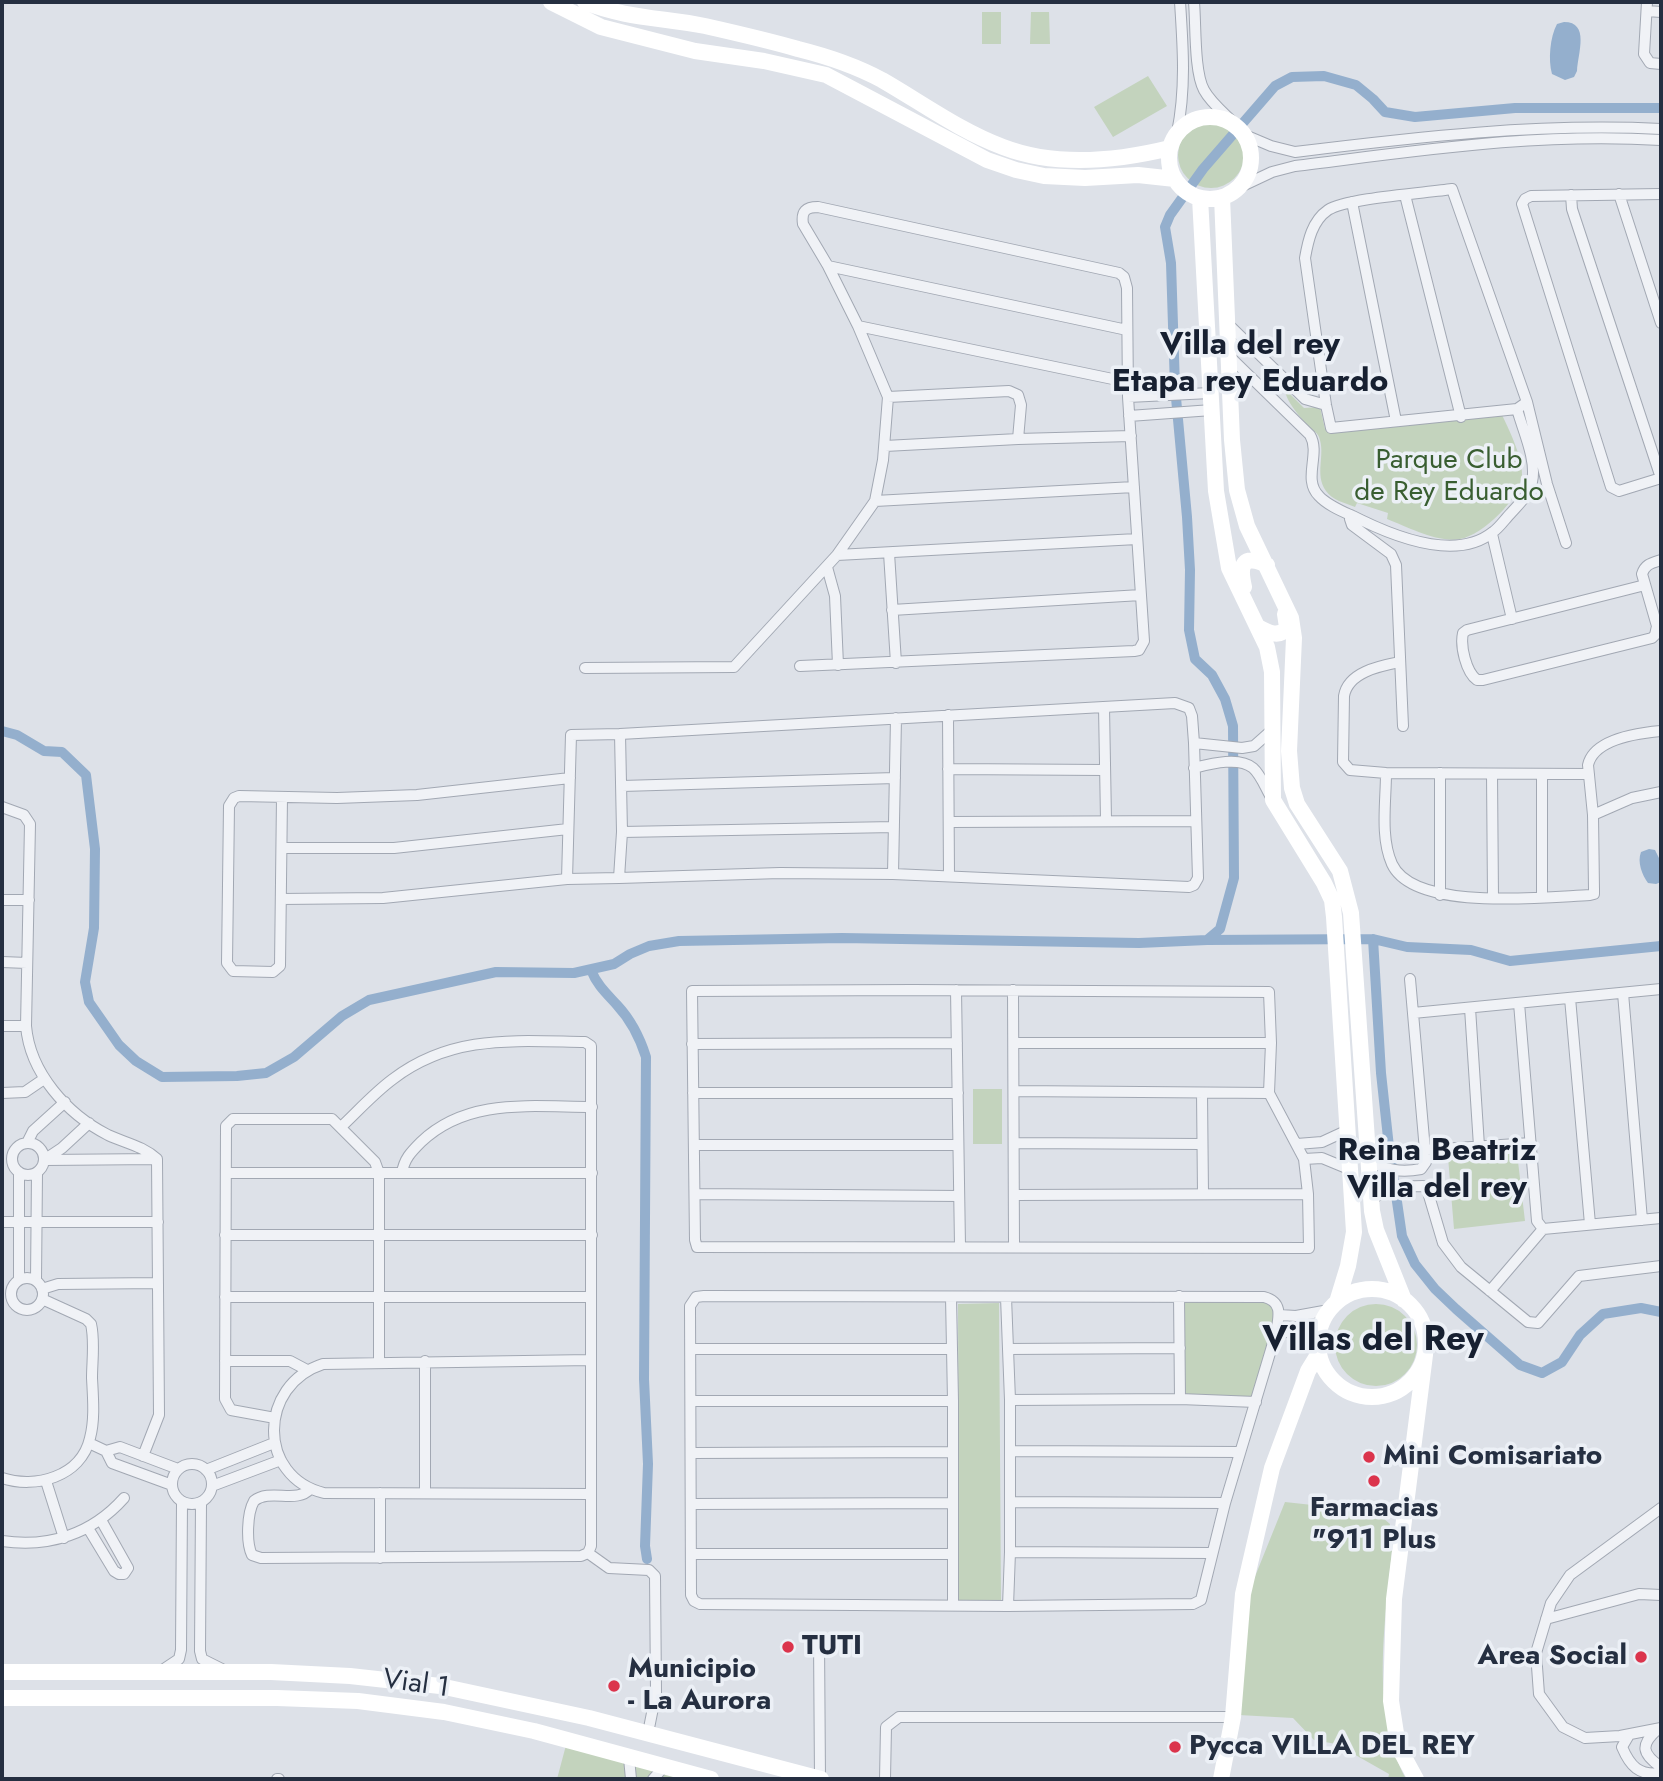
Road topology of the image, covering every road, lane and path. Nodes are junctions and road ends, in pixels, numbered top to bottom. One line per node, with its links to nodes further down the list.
1 (551, 2): 12 (street)
2 (585, 2): 11 (street)
3 (1180, 2): 11 (street)
4 (1194, 2): 8 (street)
5 (1647, 7): 6 (street); 7 (street)
6 (1661, 12)
7 (1661, 64)
8 (1240, 129): 9 (street); 11 (street); 13 (street)
9 (1661, 129)
10 (1661, 140): 13 (street)
11 (1173, 141): 12 (street)
12 (1175, 179): 19 (street)
13 (1238, 188): 18 (street)
14 (1619, 194): 15 (street); 17 (street); 22 (street)
15 (1661, 194)
16 (1405, 195): 20 (street); 37 (street); 41 (street)
17 (1571, 195): 46 (street); 46 (street)
18 (1222, 197): 19 (street); 23 (street)
19 (1200, 198): 31 (street)
20 (1352, 202): 36 (street); 42 (street)
21 (828, 266): 24 (street); 25 (street); 25 (street)
22 (1661, 323)
23 (1228, 324): 26 (street); 27 (street)
24 (858, 326): 30 (street); 33 (street)
25 (1127, 330): 30 (street)
26 (1229, 356): 28 (street); 56 (street)
27 (1264, 358): 28 (street); 29 (street)
28 (1249, 374): 32 (street)
29 (1286, 379): 32 (street); 36 (street)
30 (1127, 382): 34 (street)
31 (1210, 393): 35 (street); 38 (street)
32 (1271, 395): 49 (street)
33 (888, 397): 44 (street); 45 (street)
34 (1128, 397): 35 (street); 40 (street)
35 (1159, 397): 39 (street)
36 (1326, 405): 42 (street)
37 (1522, 406): 41 (street); 50 (street); 52 (street)
38 (1212, 410): 39 (street); 62 (street)
39 (1160, 413): 40 (street)
40 (1129, 416): 43 (street)
41 (1461, 416): 42 (street)
42 (1396, 421)
43 (1130, 436): 44 (street); 47 (street)
44 (1018, 439): 45 (street)
45 (885, 446): 48 (street)
46 (1661, 478)
47 (1134, 487): 48 (street); 51 (street)
48 (875, 501): 54 (street)
49 (1351, 515): 50 (street); 67 (street)
50 (1492, 534): 63 (street)
51 (1137, 539): 53 (street); 60 (street)
52 (1566, 543)
53 (889, 553): 54 (street); 61 (street)
54 (837, 555): 57 (street)
55 (1661, 560): 58 (street)
56 (1267, 565): 59 (street); 62 (street)
57 (827, 567): 68 (street); 70 (street)
58 (1645, 585): 63 (street); 64 (street)
59 (1279, 590): 65 (street); 154 (street)
60 (1141, 595): 61 (street); 66 (street)
61 (892, 610): 66 (street)
62 (1250, 611): 65 (street)
63 (1512, 619): 64 (street)
64 (1659, 625)
65 (1258, 627): 75 (street)
66 (896, 663): 68 (street)
67 (1401, 663): 74 (street); 82 (street)
68 (838, 665): 69 (street)
69 (800, 666)
70 (585, 668)
71 (1104, 707): 72 (street); 78 (street); 81 (street)
72 (948, 715): 73 (street); 80 (street)
73 (896, 718): 77 (street); 88 (street)
74 (1403, 726)
75 (1272, 730): 78 (street); 92 (street)
76 (1661, 731): 86 (street)
77 (620, 734): 87 (street); 89 (street)
78 (1194, 743): 79 (street)
79 (1194, 768): 92 (street); 96 (street)
80 (948, 769): 81 (street); 97 (street)
81 (1105, 771): 95 (street)
82 (1385, 773): 83 (street); 106 (street)
83 (1440, 774): 84 (street); 106 (street)
84 (1492, 774): 85 (street); 108 (street)
85 (1542, 774): 86 (street); 107 (street)
86 (1589, 774): 94 (street)
87 (570, 778): 91 (street); 99 (street)
88 (895, 778): 89 (street); 98 (street)
89 (622, 786): 100 (street)
90 (1661, 792): 94 (street)
91 (282, 797): 101 (street); 109 (street)
92 (1273, 800): 140 (street)
93 (2, 807): 111 (street)
94 (1593, 815): 107 (street)
95 (1106, 820): 96 (street); 97 (street)
96 (1196, 821): 103 (street)
97 (949, 822): 103 (street)
98 (894, 827): 100 (street); 102 (street)
99 (568, 829): 101 (street); 105 (street)
100 (622, 832): 104 (street)
101 (282, 848): 109 (street)
102 (892, 874): 103 (street); 104 (street)
103 (950, 876)
104 (619, 878): 105 (street)
105 (567, 879): 109 (street)
106 (1440, 895): 108 (street)
107 (1542, 897): 108 (street)
108 (1493, 898)
109 (281, 899)
110 (2, 900): 111 (street)
111 (29, 900): 113 (street)
112 (2, 962): 113 (street)
113 (27, 962): 124 (street)
114 (1410, 979): 122 (street)
115 (1661, 989): 118 (street)
116 (956, 990): 117 (street); 125 (street); 128 (street)
117 (1013, 990): 126 (street); 127 (street)
118 (1623, 993): 119 (street); 169 (street)
119 (1570, 998): 120 (street); 174 (street)
120 (1519, 1003): 121 (street); 143 (street)
121 (1470, 1008): 122 (street); 148 (street)
122 (1413, 1013): 149 (street)
123 (2, 1026): 124 (street)
124 (26, 1026): 129 (street)
125 (957, 1043): 128 (street); 133 (street)
126 (1014, 1043): 127 (street); 130 (street)
127 (1271, 1043): 135 (street)
128 (692, 1044): 132 (street)
129 (44, 1079): 131 (street); 136 (street)
130 (1014, 1091): 134 (street); 142 (street)
131 (2, 1093)
132 (693, 1093): 133 (street); 146 (street)
133 (958, 1093): 147 (street)
134 (1202, 1093): 135 (street); 144 (street)
135 (1269, 1093): 145 (street)
136 (65, 1102): 138 (street); 141 (street)
137 (592, 1108): 139 (street); 160 (street); 161 (street)
138 (89, 1123): 151 (street); 152 (street)
139 (341, 1127): 158 (street); 159 (street)
140 (1348, 1130): 145 (street); 155 (street)
141 (27, 1143): 150 (street); 152 (street)
142 (1014, 1143): 144 (street); 165 (street)
143 (1531, 1143): 148 (street); 175 (street)
144 (1202, 1144): 163 (street)
145 (1297, 1144): 153 (street)
146 (694, 1145): 147 (street); 162 (street)
147 (958, 1145): 166 (street)
148 (1479, 1146): 149 (street)
149 (1427, 1150): 154 (street)
150 (7, 1156): 156 (street)
151 (157, 1159): 152 (street); 173 (street)
152 (45, 1160): 157 (street)
153 (1304, 1160): 155 (street); 164 (street)
154 (1367, 1160): 167 (street)
155 (1351, 1170): 194 (street)
156 (19, 1172): 157 (street); 171 (street)
157 (37, 1173): 172 (street)
158 (226, 1173): 159 (street); 176 (street)
159 (379, 1173): 160 (street); 178 (street)
160 (402, 1173): 161 (street)
161 (592, 1173): 177 (street)
162 (695, 1194): 166 (street); 179 (street)
163 (1203, 1194): 164 (street); 165 (street)
164 (1308, 1194): 180 (street)
165 (1014, 1195): 180 (street)
166 (959, 1196): 179 (street)
167 (1371, 1201): 185 (street); 192 (street)
168 (1661, 1218): 169 (street)
169 (1642, 1220): 174 (street)
170 (2, 1222): 171 (street)
171 (18, 1222): 172 (street); 182 (street)
172 (37, 1222): 173 (street); 184 (street)
173 (158, 1222): 183 (street)
174 (1590, 1224): 175 (street)
175 (1543, 1229): 185 (street)
176 (225, 1235): 178 (street); 187 (street)
177 (592, 1235): 178 (street); 189 (street)
178 (379, 1236): 188 (street)
179 (960, 1246): 180 (street)
180 (1014, 1246)
181 (1661, 1266): 185 (street)
182 (11, 1283): 184 (street); 193 (street)
183 (158, 1283): 184 (street); 223 (street)
184 (40, 1289): 193 (street); 216 (street)
185 (1490, 1291)
186 (1179, 1296): 191 (street); 196 (street); 199 (street)
187 (225, 1297): 188 (street); 206 (street)
188 (379, 1297): 189 (street); 208 (street)
189 (591, 1297): 205 (street)
190 (951, 1297): 191 (street); 200 (street); 201 (street)
191 (1006, 1297): 202 (street)
192 (1404, 1300): 194 (street); 204 (street)
193 (13, 1303): 195 (street)
194 (1333, 1306): 196 (street); 198 (street)
195 (2, 1307)
196 (1279, 1315): 197 (street)
197 (1276, 1333): 198 (street); 214 (street)
198 (1318, 1335): 203 (street)
199 (1180, 1348): 202 (street); 210 (street)
200 (692, 1349): 201 (street); 212 (street)
201 (952, 1349): 213 (street)
202 (1008, 1349): 211 (street)
203 (1319, 1353): 204 (street); 264 (street)
204 (1425, 1355): 276 (street)
205 (591, 1360): 207 (street); 234 (street)
206 (225, 1361): 209 (street); 215 (street)
207 (425, 1361): 208 (street); 233 (street)
208 (379, 1362): 209 (street)
209 (307, 1370): 215 (street)
210 (1180, 1399): 211 (street); 214 (street)
211 (1010, 1400): 219 (street)
212 (691, 1401): 213 (street); 220 (street)
213 (953, 1401): 221 (street)
214 (1256, 1402): 222 (street)
215 (275, 1418): 217 (street)
216 (89, 1443): 218 (street); 228 (street)
217 (274, 1443): 224 (street); 226 (street)
218 (106, 1451): 223 (street); 229 (street)
219 (1010, 1451): 222 (street); 237 (street)
220 (692, 1452): 221 (street); 241 (street)
221 (953, 1452): 239 (street)
222 (1240, 1452): 240 (street)
223 (143, 1456): 225 (street)
224 (281, 1460): 230 (street); 231 (street)
225 (178, 1469): 226 (street); 229 (street)
226 (206, 1470): 230 (street)
227 (2, 1478): 228 (street)
228 (46, 1481): 245 (street)
229 (172, 1485): 236 (street)
230 (212, 1486): 238 (street)
231 (310, 1489): 232 (street); 252 (street)
232 (380, 1493): 233 (street); 252 (street)
233 (425, 1493): 234 (street)
234 (591, 1494): 248 (street)
235 (124, 1498): 243 (street)
236 (183, 1502): 238 (street); 258 (street)
237 (1010, 1502): 240 (street); 247 (street)
238 (201, 1503): 259 (street)
239 (953, 1503): 241 (street); 251 (street)
240 (1225, 1503): 249 (street)
241 (693, 1504): 250 (street)
242 (1661, 1508): 256 (street)
243 (101, 1520): 244 (street); 244 (street)
244 (88, 1528): 245 (street)
245 (64, 1538): 246 (street)
246 (2, 1541)
247 (1010, 1552): 249 (street); 255 (street)
248 (588, 1553): 252 (street); 266 (street)
249 (1211, 1553): 255 (street)
250 (692, 1554): 251 (street); 254 (street)
251 (953, 1554): 254 (street)
252 (380, 1558)
253 (1661, 1595): 256 (street)
254 (953, 1605): 255 (street)
255 (1008, 1606)
256 (1546, 1619): 267 (street)
257 (819, 1640): 273 (street)
258 (160, 1671): 259 (street, Vial 1); 261 (street, Vial 1)
259 (227, 1671): 266 (street, Vial 1)
260 (2, 1672): 261 (street, Vial 1)
261 (57, 1672): 263 (street)
262 (2, 1698): 263 (street, Vial 1)
263 (57, 1698): 268 (street, Vial 1)
264 (1233, 1717): 274 (street); 275 (street)
265 (1660, 1728): 267 (street); 269 (street)
266 (648, 1733): 273 (street, Vial 1)
267 (1629, 1735): 269 (street)
268 (629, 1758): 270 (street, Vial 1); 271 (street)
269 (1661, 1770)
270 (658, 1773): 272 (street, Vial 1)
271 (631, 1779)
272 (711, 1779)
273 (820, 1779)
274 (885, 1779)
275 (1221, 1779)
276 (1416, 1779)

